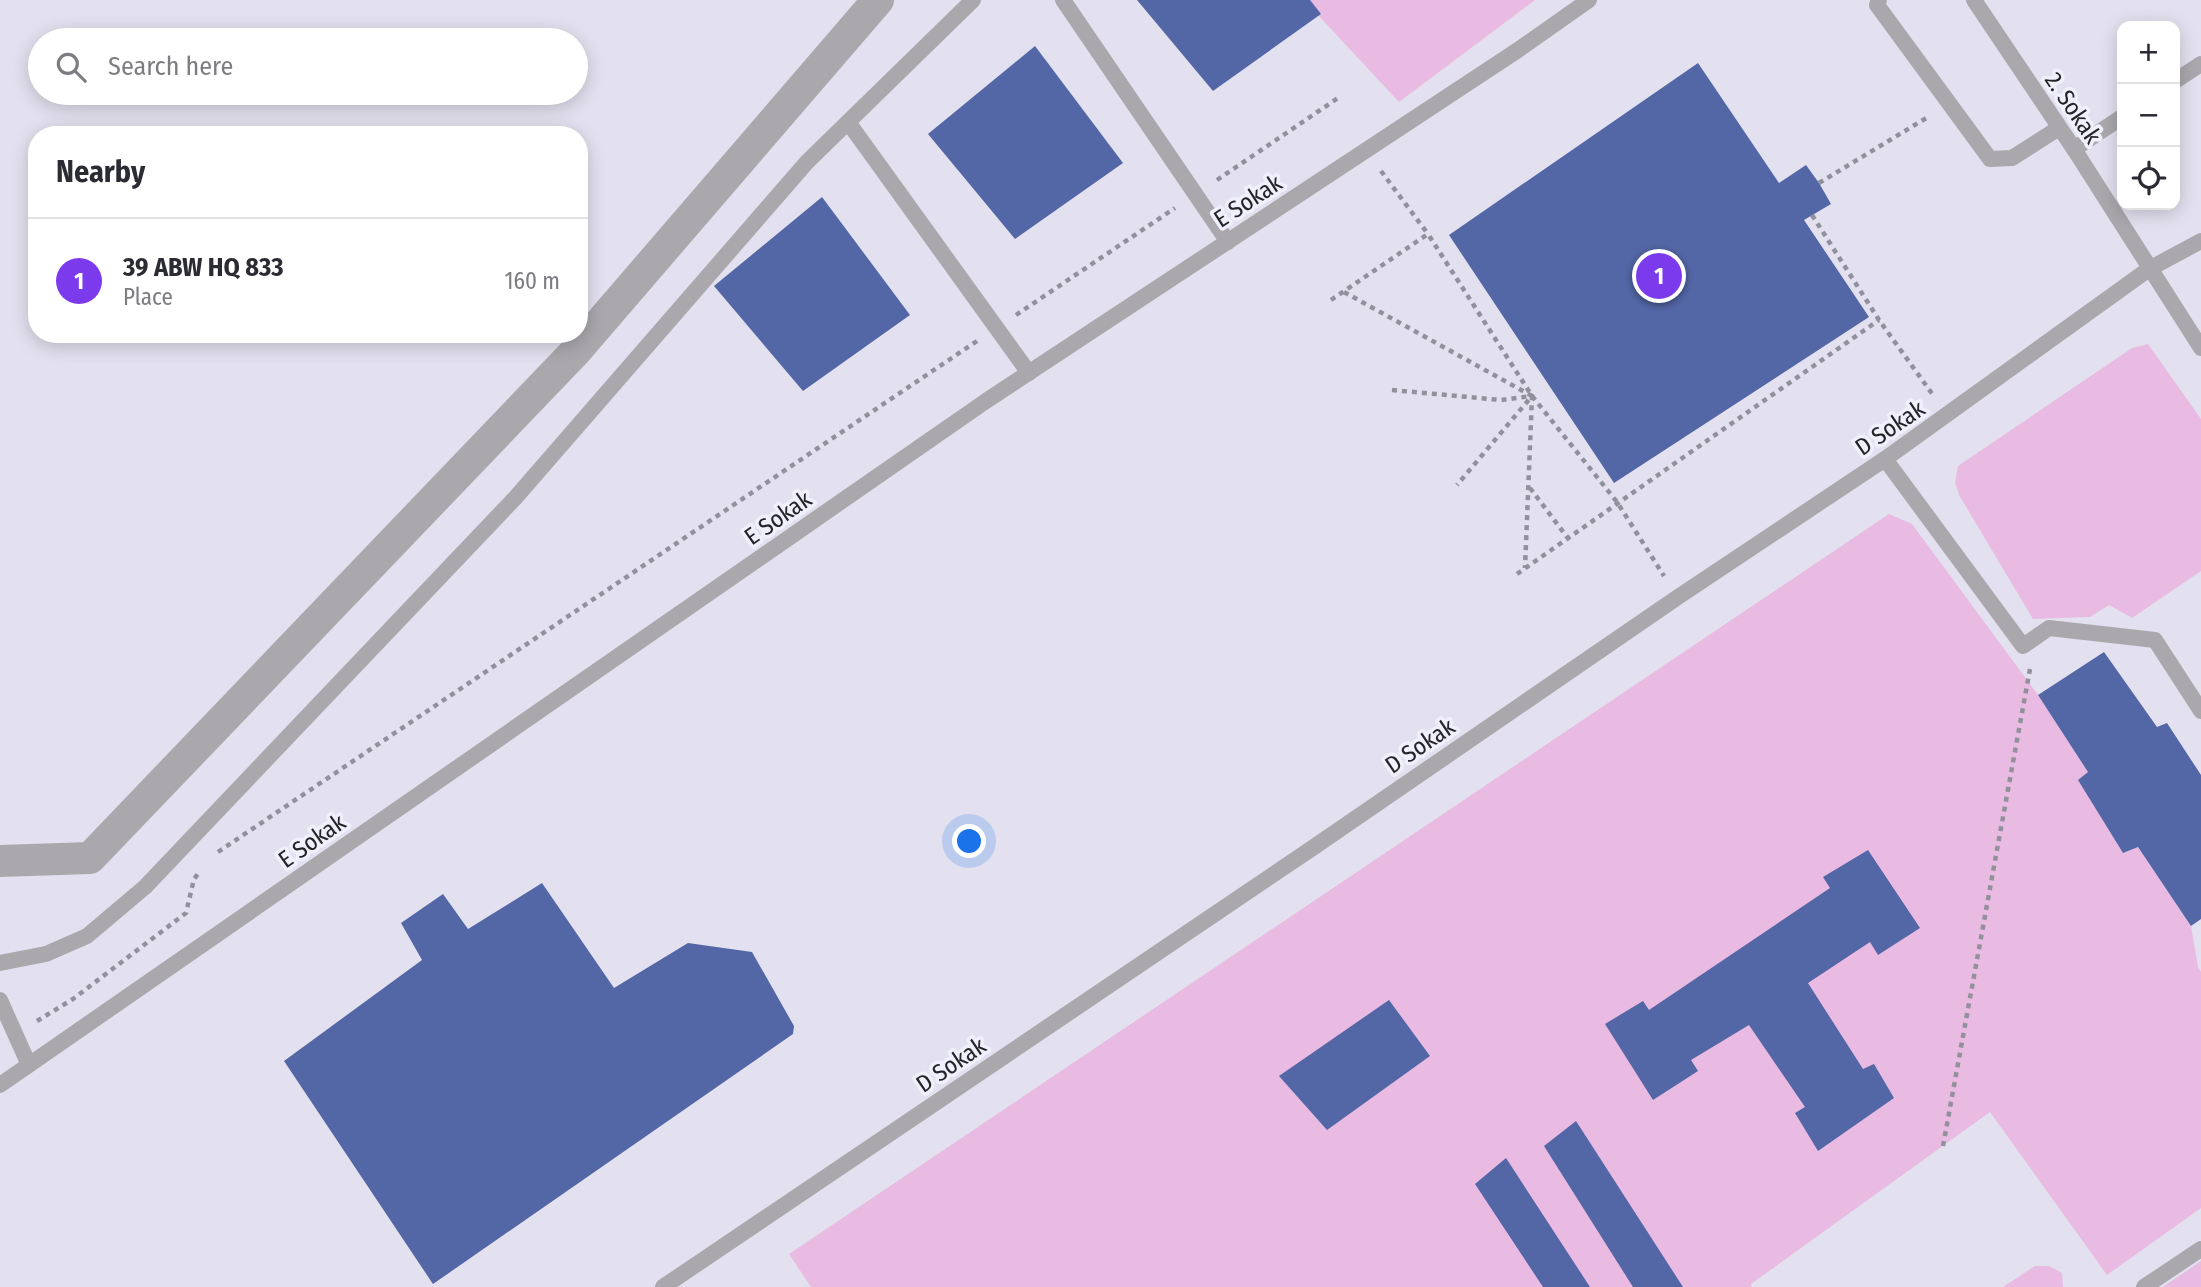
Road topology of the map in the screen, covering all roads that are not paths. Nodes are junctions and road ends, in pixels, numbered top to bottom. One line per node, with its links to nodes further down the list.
1 (878, 0): 16 (street)
2 (973, 0): 10 (lane)
3 (1063, 0): 14 (lane)
4 (1589, 0): 14 (lane, E Sokak)
5 (1879, 0): 11 (lane)
6 (1974, 0): 11 (lane, 2. Sokak)
7 (2201, 64): 8 (lane)
8 (2180, 78)
9 (2117, 120): 12 (lane)
10 (848, 122): 19 (lane); 23 (lane)
11 (2059, 128): 12 (lane, 2. Sokak)
12 (2074, 149): 15 (lane, 2. Sokak)
13 (2201, 241): 15 (lane, D Sokak)
14 (1228, 242): 19 (lane, E Sokak)
15 (2149, 269): 18 (lane, 2. Sokak); 20 (lane, D Sokak)
16 (588, 337)
17 (583, 343): 22 (street)
18 (2201, 348)
19 (1030, 373): 25 (lane, E Sokak)
20 (1885, 459): 21 (lane); 28 (lane, D Sokak)
21 (2201, 711)
22 (0, 861)
23 (0, 963)
24 (0, 1000): 25 (lane)
25 (29, 1065): 26 (lane, E Sokak)
26 (0, 1085)
27 (2201, 1249): 29 (lane)
28 (663, 1287)
29 (2144, 1287)

